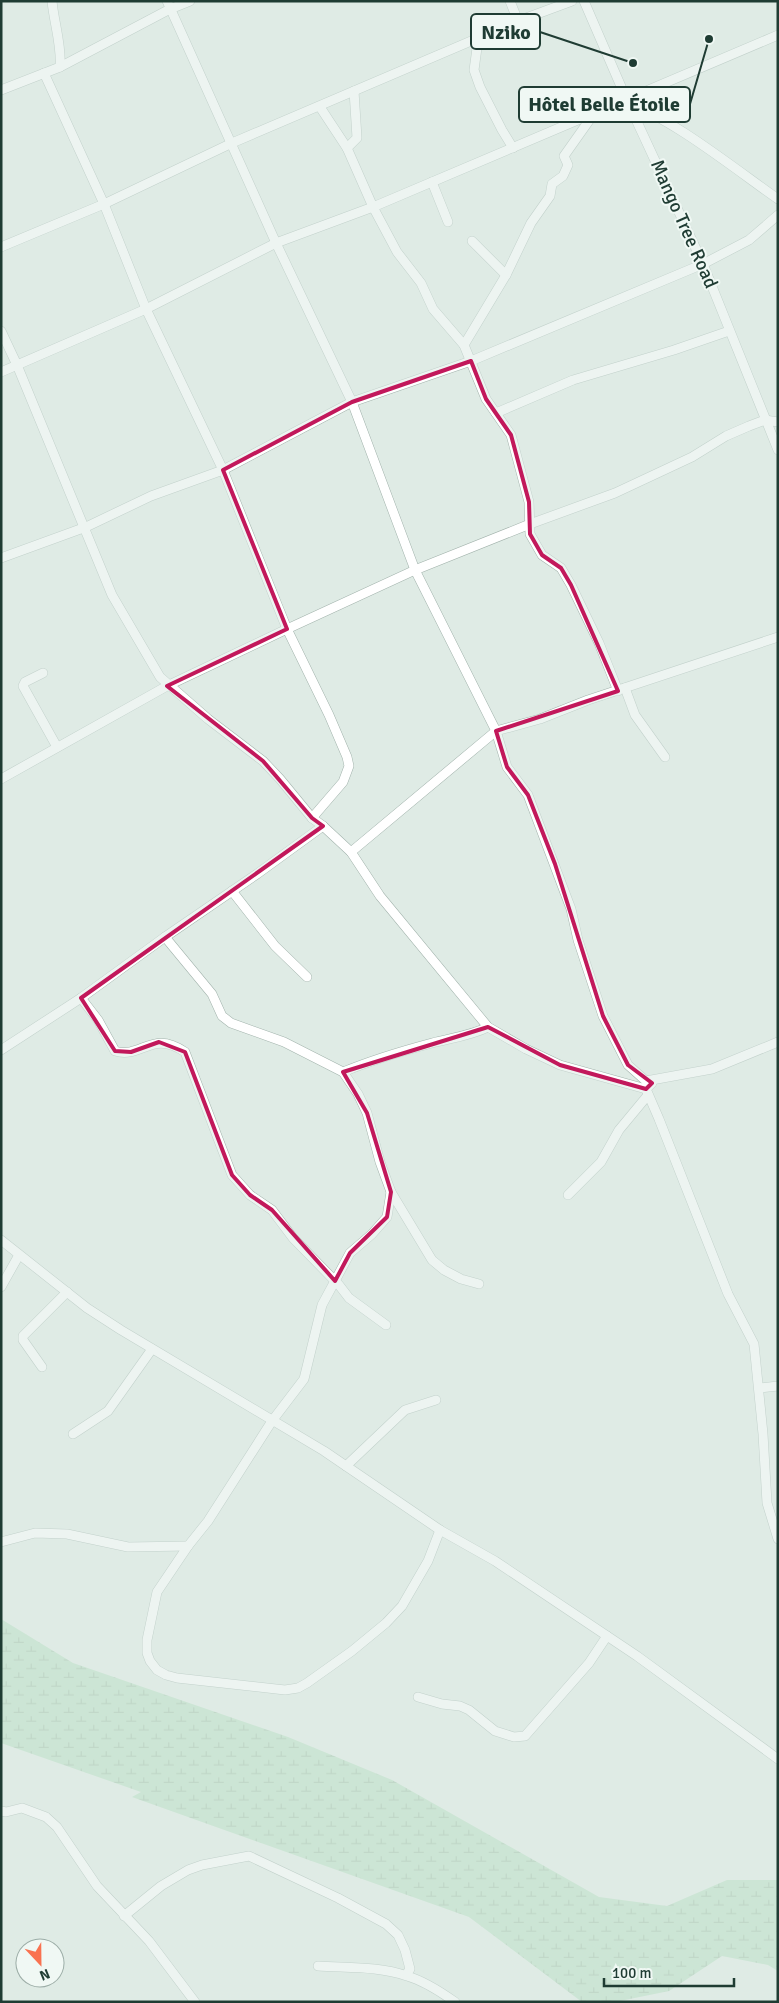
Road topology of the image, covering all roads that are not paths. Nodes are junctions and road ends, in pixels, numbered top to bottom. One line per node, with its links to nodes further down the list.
1 (52, 1): 10 (street)
2 (190, 1): 6 (street)
3 (510, 1): 7 (street)
4 (572, 1): 7 (street)
5 (584, 1): 14 (street, Mango Tree Road)
6 (169, 5): 10 (street); 18 (street)
7 (518, 21): 8 (street)
8 (494, 31): 13 (street); 20 (street)
9 (778, 35): 14 (street)
10 (60, 67): 11 (street)
11 (44, 73): 12 (street); 23 (street)
12 (1, 90)
13 (354, 91): 15 (street); 19 (street)
14 (626, 98): 16 (street, Mango Tree Road); 17 (street)
15 (320, 107): 18 (street); 19 (street)
16 (633, 109): 22 (street); 30 (street, Mango Tree Road)
17 (593, 115): 20 (street); 31 (street)
18 (232, 143): 23 (street); 28 (street)
19 (347, 148): 24 (street)
20 (513, 148): 21 (street)
21 (432, 182): 24 (street); 26 (street)
22 (778, 199)
23 (104, 204): 29 (street); 32 (street)
24 (373, 207): 28 (street); 35 (street)
25 (778, 215): 30 (street)
26 (448, 222)
27 (472, 241): 31 (street)
28 (276, 243): 32 (street); 39 (street)
29 (1, 246)
30 (703, 264): 33 (street, Mango Tree Road); 36 (street)
31 (506, 275): 35 (street)
32 (146, 309): 37 (street); 44 (street)
33 (729, 331): 40 (street); 41 (street, Mango Tree Road)
34 (1, 332): 37 (street)
35 (464, 345): 36 (street)
36 (471, 361): 39 (street); 40 (street)
37 (18, 365): 38 (street); 46 (street)
38 (1, 372)
39 (352, 402): 44 (street); 48 (street)
40 (496, 413): 45 (street)
41 (765, 420): 42 (street); 43 (street, Mango Tree Road); 45 (street)
42 (778, 422)
43 (778, 450)
44 (223, 470): 46 (street); 49 (street)
45 (530, 524): 48 (street); 53 (street)
46 (86, 527): 47 (street); 52 (street)
47 (1, 558)
48 (415, 570): 49 (street); 54 (street)
49 (287, 629): 52 (street); 58 (street)
50 (778, 637): 53 (street)
51 (43, 674): 55 (street)
52 (167, 686): 55 (street); 58 (street)
53 (621, 690): 54 (street); 56 (street)
54 (496, 731): 60 (street); 69 (street)
55 (57, 747): 57 (street)
56 (665, 758)
57 (1, 778)
58 (312, 818): 59 (street)
59 (323, 826): 60 (street); 61 (street)
60 (351, 852): 65 (street)
61 (232, 891): 62 (street); 63 (street)
62 (165, 936): 64 (street); 68 (street)
63 (307, 977)
64 (82, 998): 67 (street); 74 (street)
65 (488, 1027): 68 (street); 69 (street)
66 (778, 1042): 69 (street)
67 (1, 1050)
68 (343, 1072): 70 (street)
69 (646, 1088): 71 (street); 82 (street)
70 (391, 1192): 74 (street); 75 (street)
71 (568, 1195)
72 (1, 1240): 73 (street)
73 (19, 1255): 76 (street); 77 (street)
74 (335, 1282): 78 (street); 84 (street)
75 (479, 1284)
76 (1, 1287)
77 (67, 1292): 79 (street); 80 (street)
78 (386, 1324)
79 (152, 1348): 84 (street); 85 (street)
80 (42, 1367)
81 (778, 1386): 82 (street)
82 (759, 1388): 88 (street)
83 (436, 1400): 86 (street)
84 (272, 1421): 86 (street); 90 (street)
85 (73, 1434)
86 (346, 1466): 87 (street)
87 (440, 1530): 90 (street); 91 (street)
88 (778, 1539)
89 (1, 1542): 90 (street)
90 (188, 1546)
91 (607, 1636): 92 (street); 93 (street)
92 (418, 1697)
93 (778, 1759)
94 (1, 1811): 95 (street)
95 (124, 1916): 97 (street); 98 (street)
96 (318, 1966): 97 (street)
97 (406, 1975): 99 (street)
98 (195, 2002)
99 (456, 2002)

